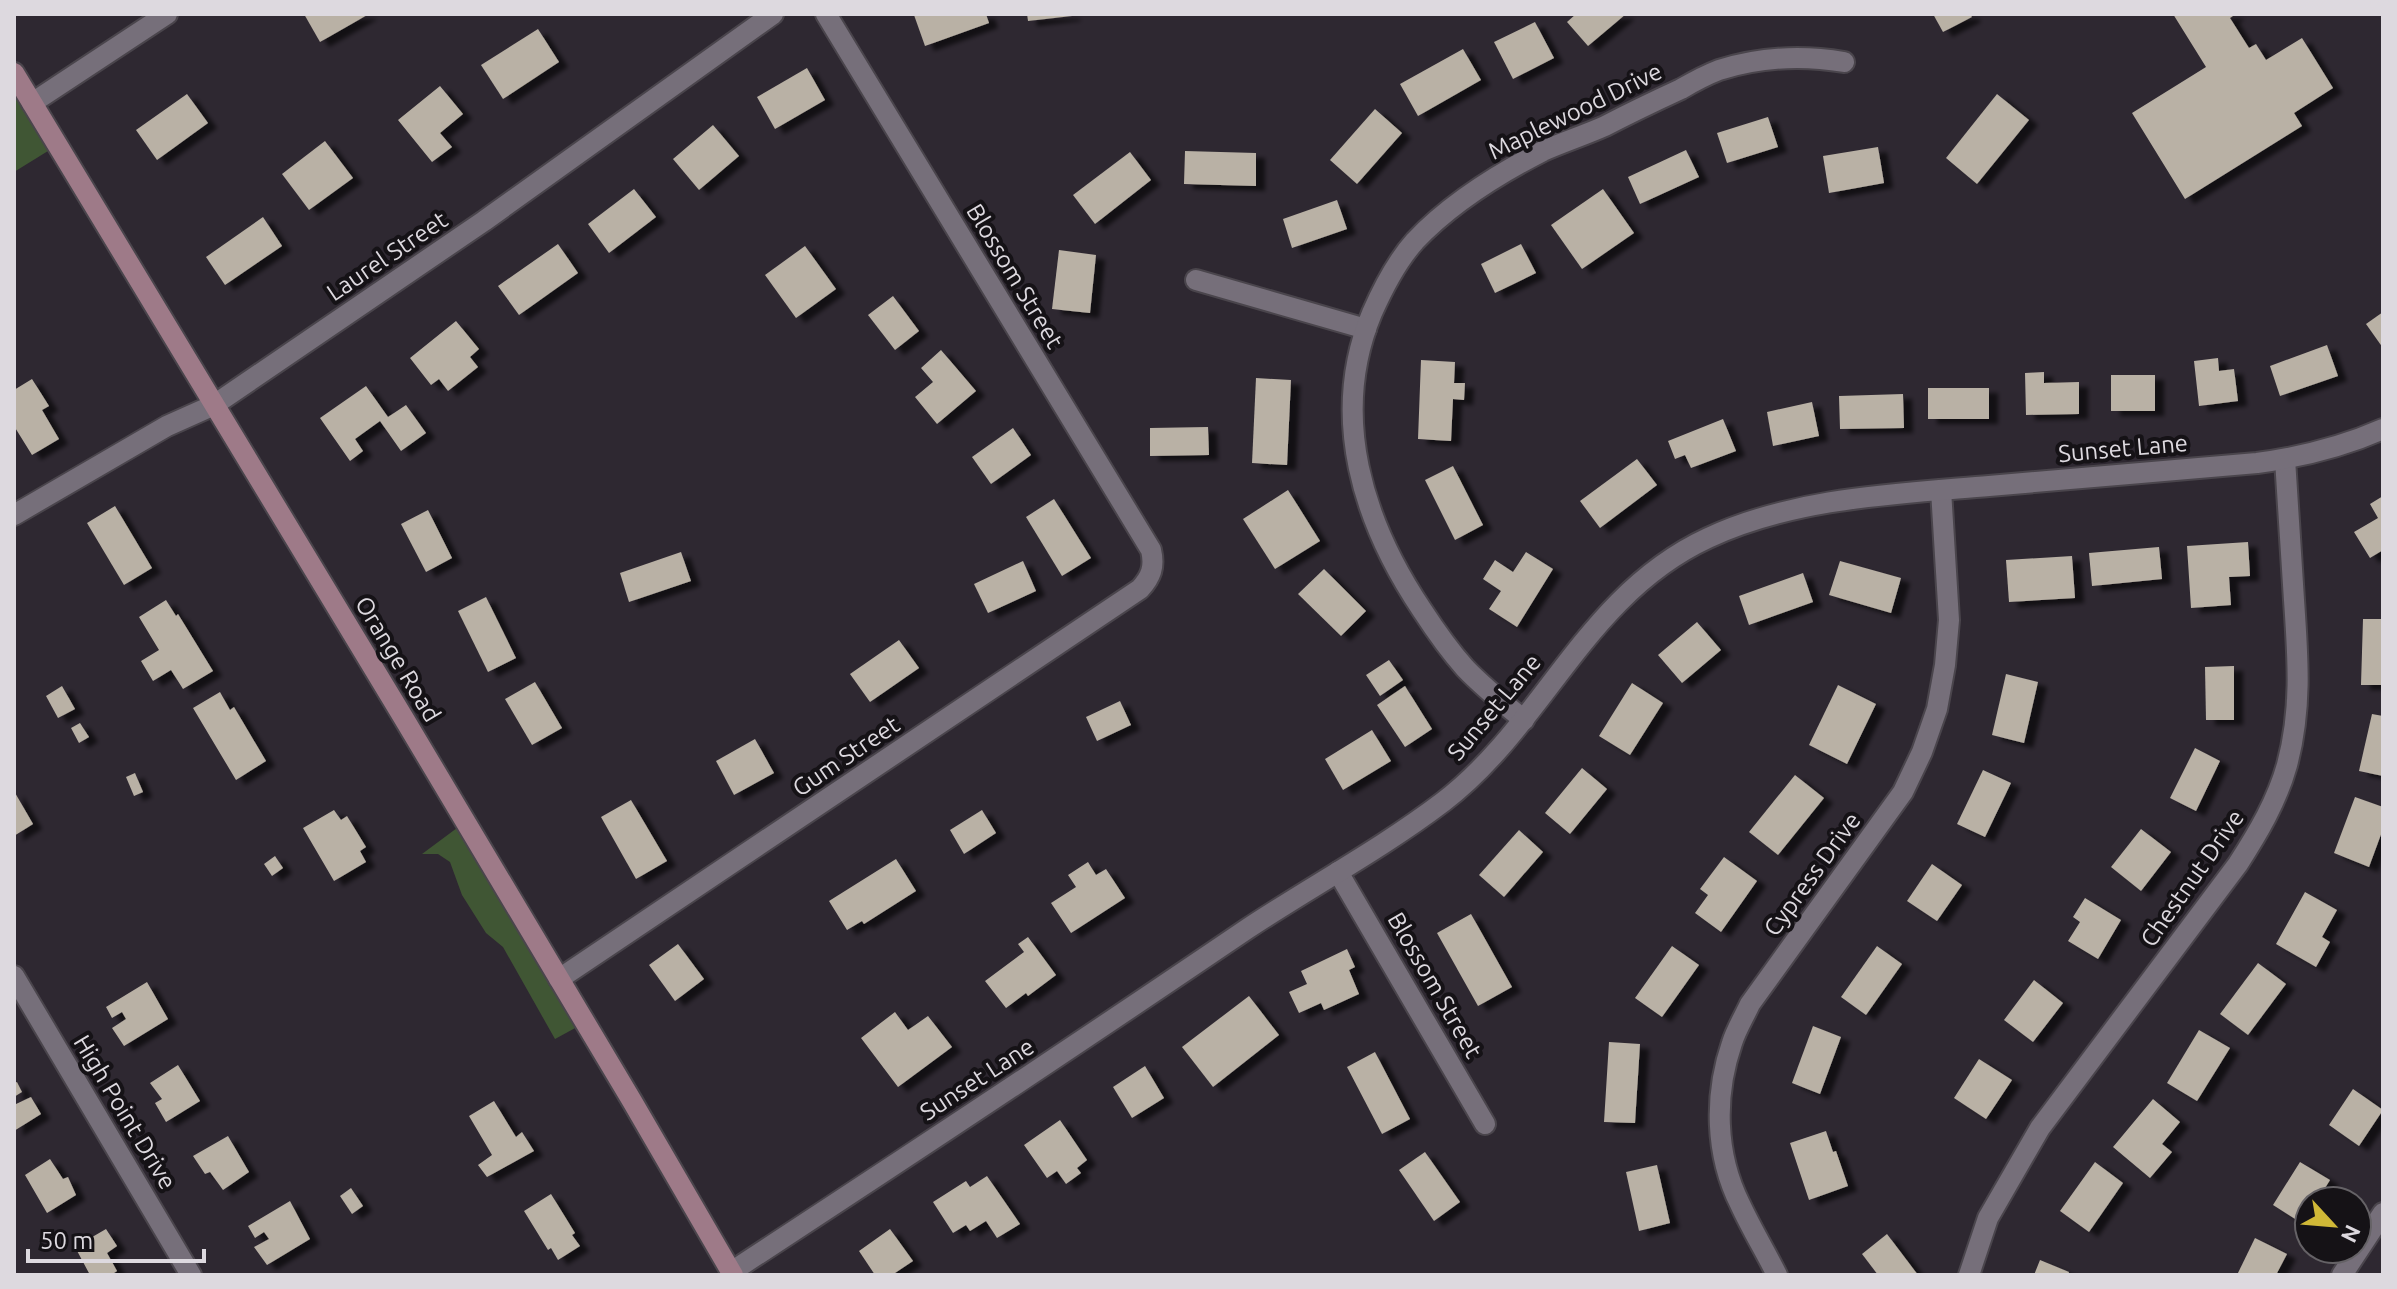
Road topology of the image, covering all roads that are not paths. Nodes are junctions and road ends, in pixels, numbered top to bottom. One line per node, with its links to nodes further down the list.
1 (167, 14): 6 (street)
2 (773, 14): 9 (street, Laurel Street)
3 (826, 14): 14 (street, Blossom Street)
4 (1844, 62): 8 (street, Maplewood Drive)
5 (14, 73): 6 (main road, Orange Road)
6 (32, 103): 9 (main road, Orange Road)
7 (1196, 280): 8 (street)
8 (1366, 329): 15 (street, Maplewood Drive)
9 (214, 405): 13 (street, Laurel Street); 18 (main road, Orange Road)
10 (2383, 429): 11 (street, Sunset Lane)
11 (2285, 459): 12 (street, Sunset Lane); 24 (street, Chestnut Drive)
12 (1941, 490): 15 (street, Sunset Lane); 23 (street, Cypress Drive)
13 (14, 515)
14 (1153, 567): 18 (street, Gum Street)
15 (1524, 720): 16 (street, Sunset Lane)
16 (1338, 872): 19 (street, Blossom Street); 21 (street, Sunset Lane)
17 (14, 976): 22 (street, High Point Drive)
18 (559, 979): 21 (main road, Orange Road)
19 (1485, 1124)
20 (2383, 1213): 25 (street)
21 (732, 1273)
22 (191, 1275)
23 (1777, 1275)
24 (1969, 1275)
25 (2342, 1275)

